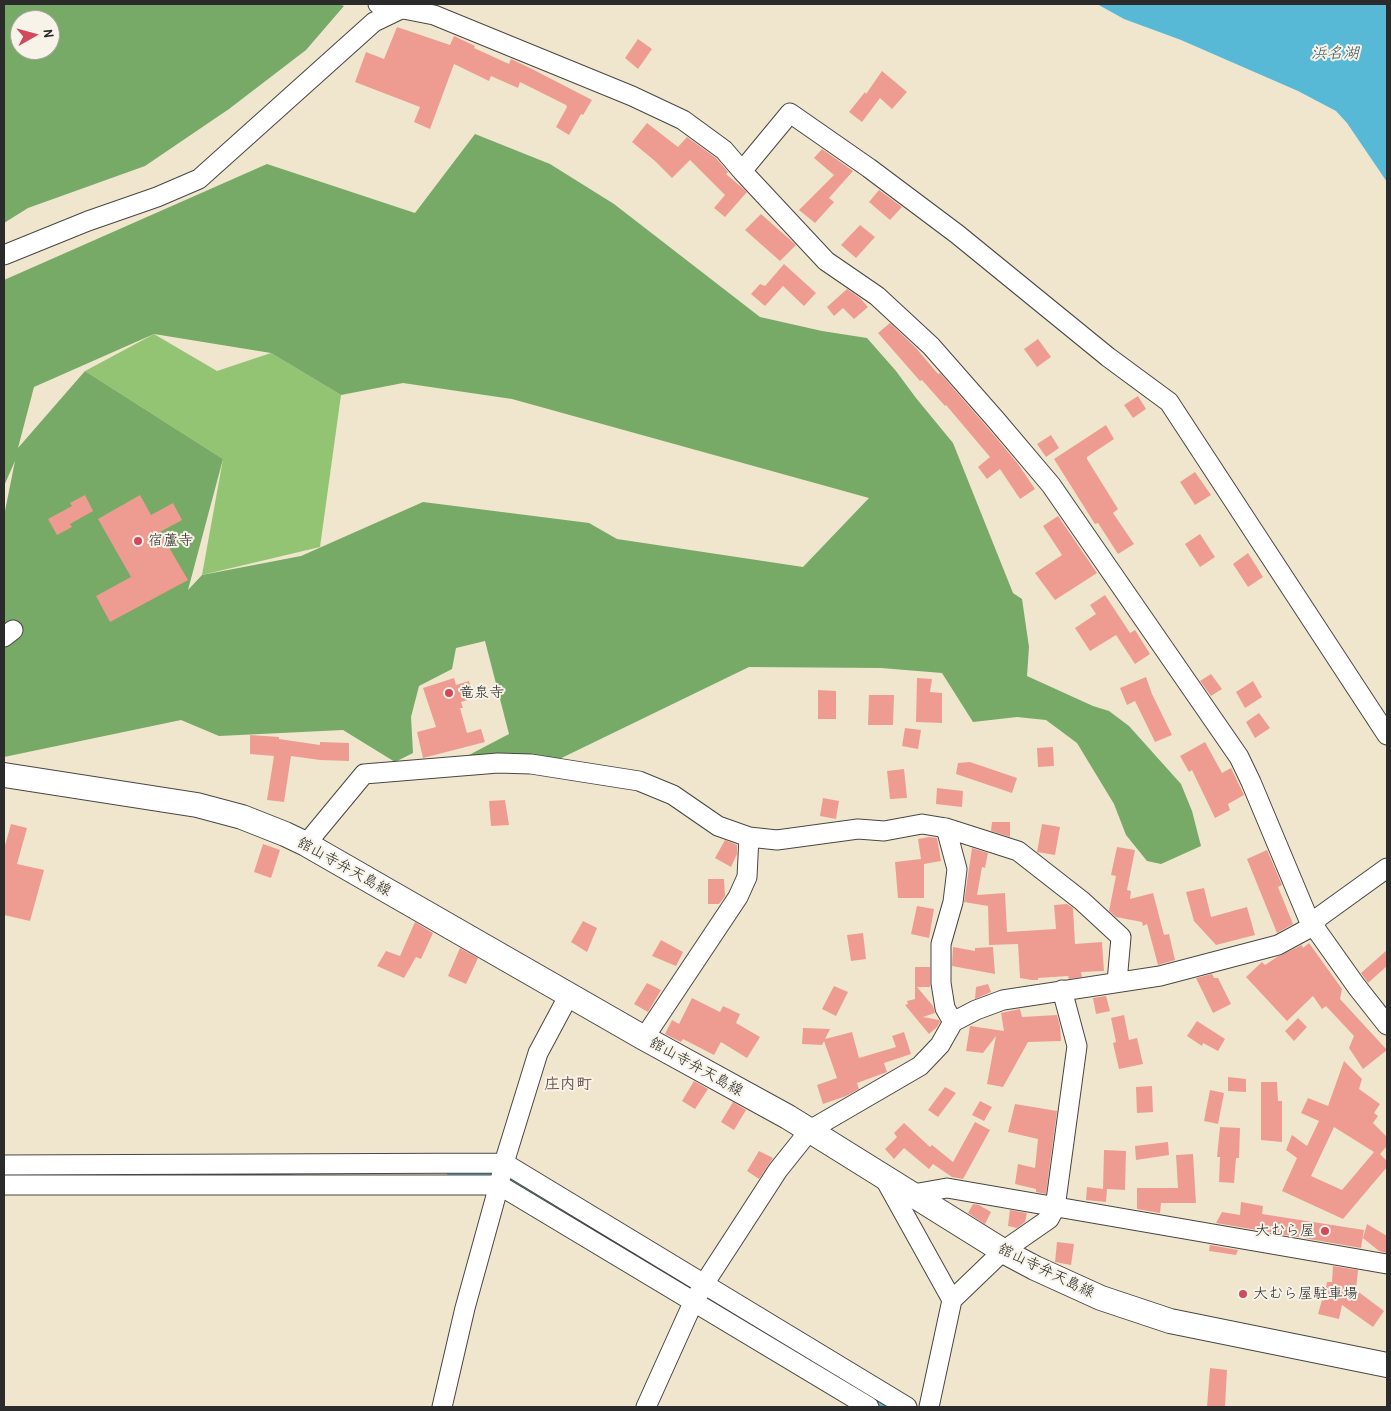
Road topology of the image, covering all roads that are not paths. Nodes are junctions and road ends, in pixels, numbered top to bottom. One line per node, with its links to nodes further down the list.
1 (378, 4): 2 (street)
2 (401, 8): 3 (street); 4 (street)
3 (742, 172): 5 (street); 11 (street)
4 (4, 255)
5 (1387, 735)
6 (4, 775): 9 (main road, 舘山寺弁天島線)
7 (946, 828): 8 (street); 12 (street); 15 (street)
8 (749, 837): 9 (street); 17 (street)
9 (306, 844): 14 (main road, 舘山寺弁天島線)
10 (1387, 868): 11 (street)
11 (1313, 926): 12 (street); 16 (street)
12 (1117, 982): 13 (street)
13 (1062, 990): 15 (street); 25 (street)
14 (569, 995): 17 (main road, 舘山寺弁天島線); 19 (street)
15 (954, 1022): 18 (street)
16 (1387, 1025)
17 (644, 1038): 18 (main road, 舘山寺弁天島線)
18 (810, 1130): 21 (main road, 舘山寺弁天島線); 28 (street)
19 (504, 1164): 20 (street); 23 (street); 28 (street)
20 (4, 1165)
21 (882, 1175): 24 (main road, 舘山寺弁天島線); 29 (street)
22 (4, 1185): 23 (street)
23 (499, 1185): 28 (street); 31 (street)
24 (913, 1194): 25 (street); 26 (main road, 舘山寺弁天島線)
25 (1055, 1208): 26 (street); 27 (street)
26 (1003, 1251): 29 (street); 30 (main road, 舘山寺弁天島線)
27 (1387, 1264)
28 (698, 1293): 32 (street); 33 (street); 34 (street)
29 (952, 1300): 35 (street)
30 (1387, 1365)
31 (448, 1406)
32 (646, 1407)
33 (869, 1407)
34 (907, 1407)
35 (929, 1407)

